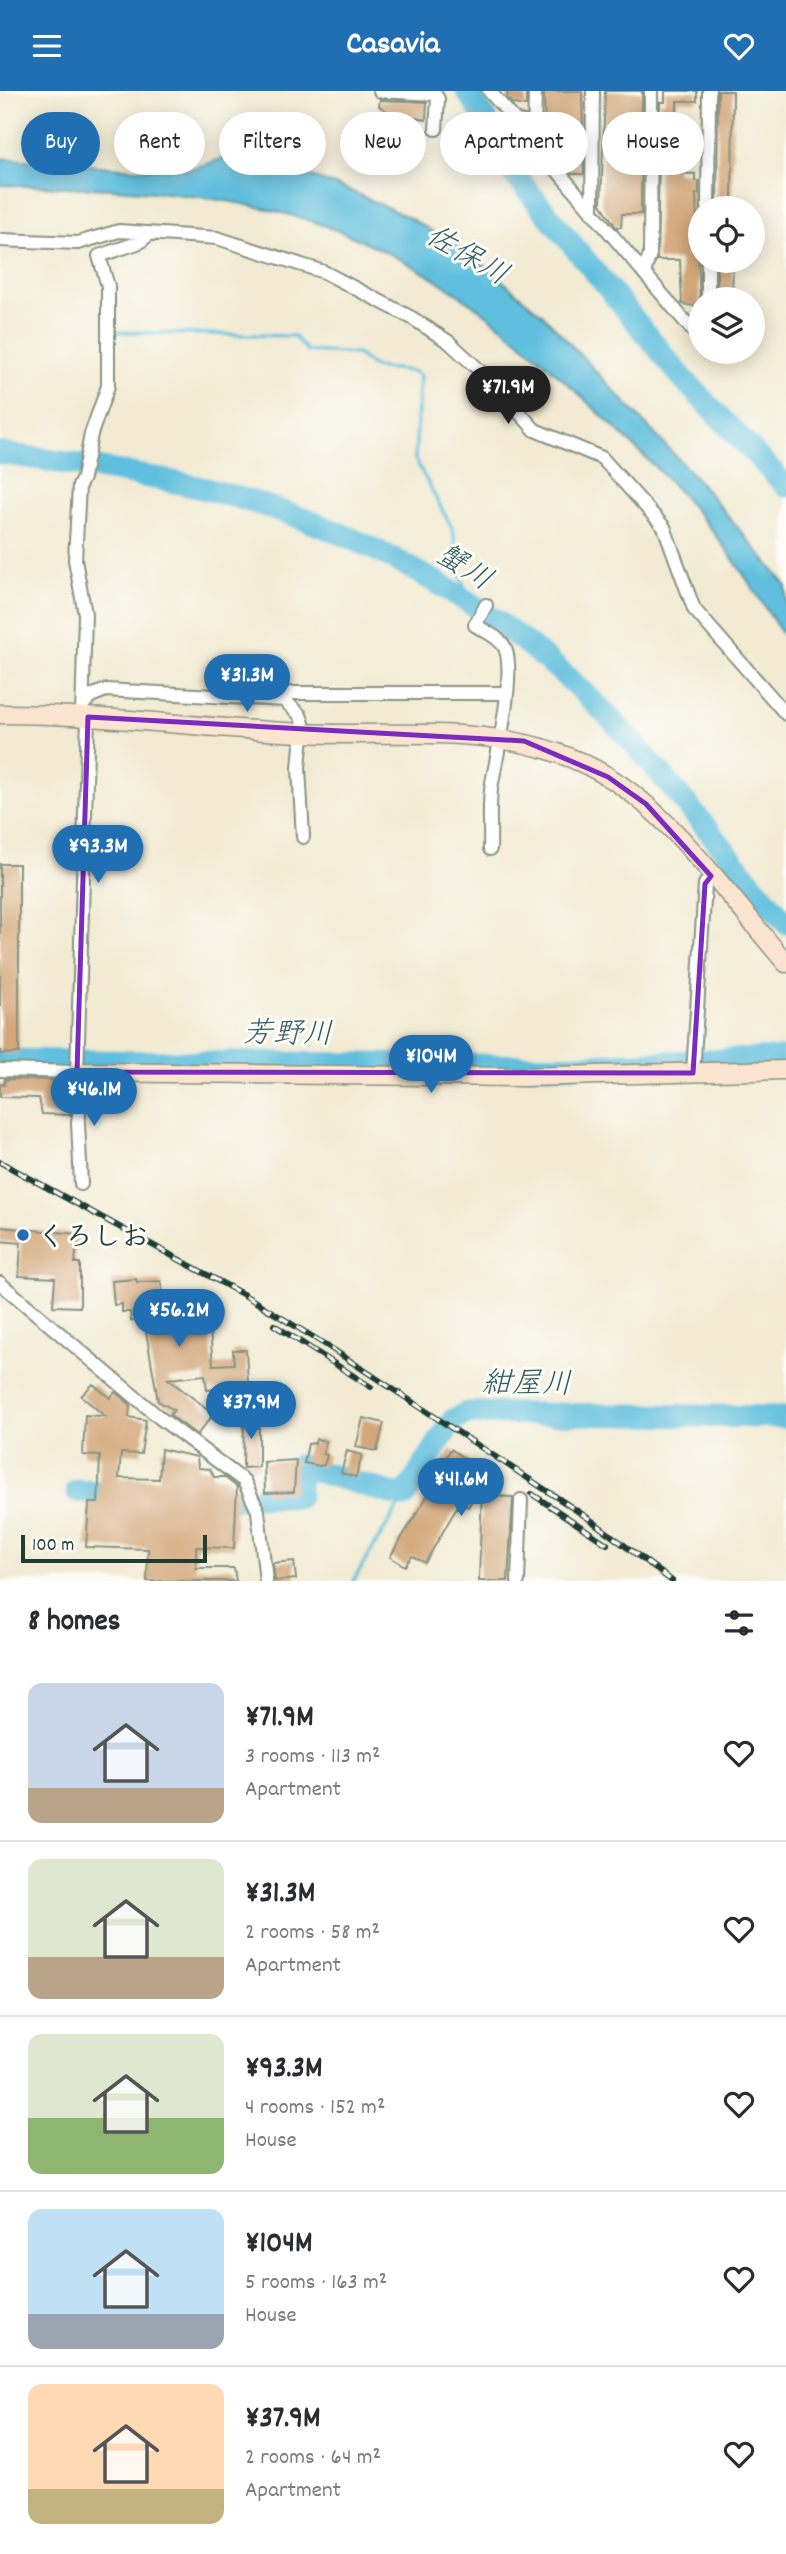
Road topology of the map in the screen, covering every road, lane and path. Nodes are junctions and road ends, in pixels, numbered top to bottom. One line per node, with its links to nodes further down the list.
1 (380, 91): 9 (street)
2 (535, 91): 8 (street)
3 (593, 91): 12 (street)
4 (651, 91): 15 (street)
5 (709, 91): 11 (street)
6 (492, 93): 7 (street)
7 (508, 112)
8 (535, 112)
9 (436, 129)
10 (561, 175): 12 (street)
11 (708, 196)
12 (592, 213): 15 (street)
13 (149, 234): 14 (street); 20 (street); 22 (street)
14 (0, 240)
15 (644, 273): 16 (street)
16 (688, 325)
17 (486, 605): 18 (street)
18 (505, 693): 19 (street); 24 (street)
19 (284, 700): 20 (street); 23 (street)
20 (84, 713): 21 (street); 23 (street); 29 (street)
21 (0, 714)
22 (786, 714)
23 (303, 733): 24 (street); 25 (street)
24 (502, 738): 26 (street); 27 (street)
25 (303, 837)
26 (490, 849)
27 (711, 876): 28 (street); 32 (street)
28 (786, 963)
29 (79, 1066): 30 (street); 32 (street); 33 (street)
30 (0, 1070)
31 (786, 1070): 32 (street)
32 (693, 1073)
33 (81, 1184)
34 (0, 1283): 36 (street)
35 (521, 1500): 37 (street)
36 (266, 1581)
37 (518, 1581)

